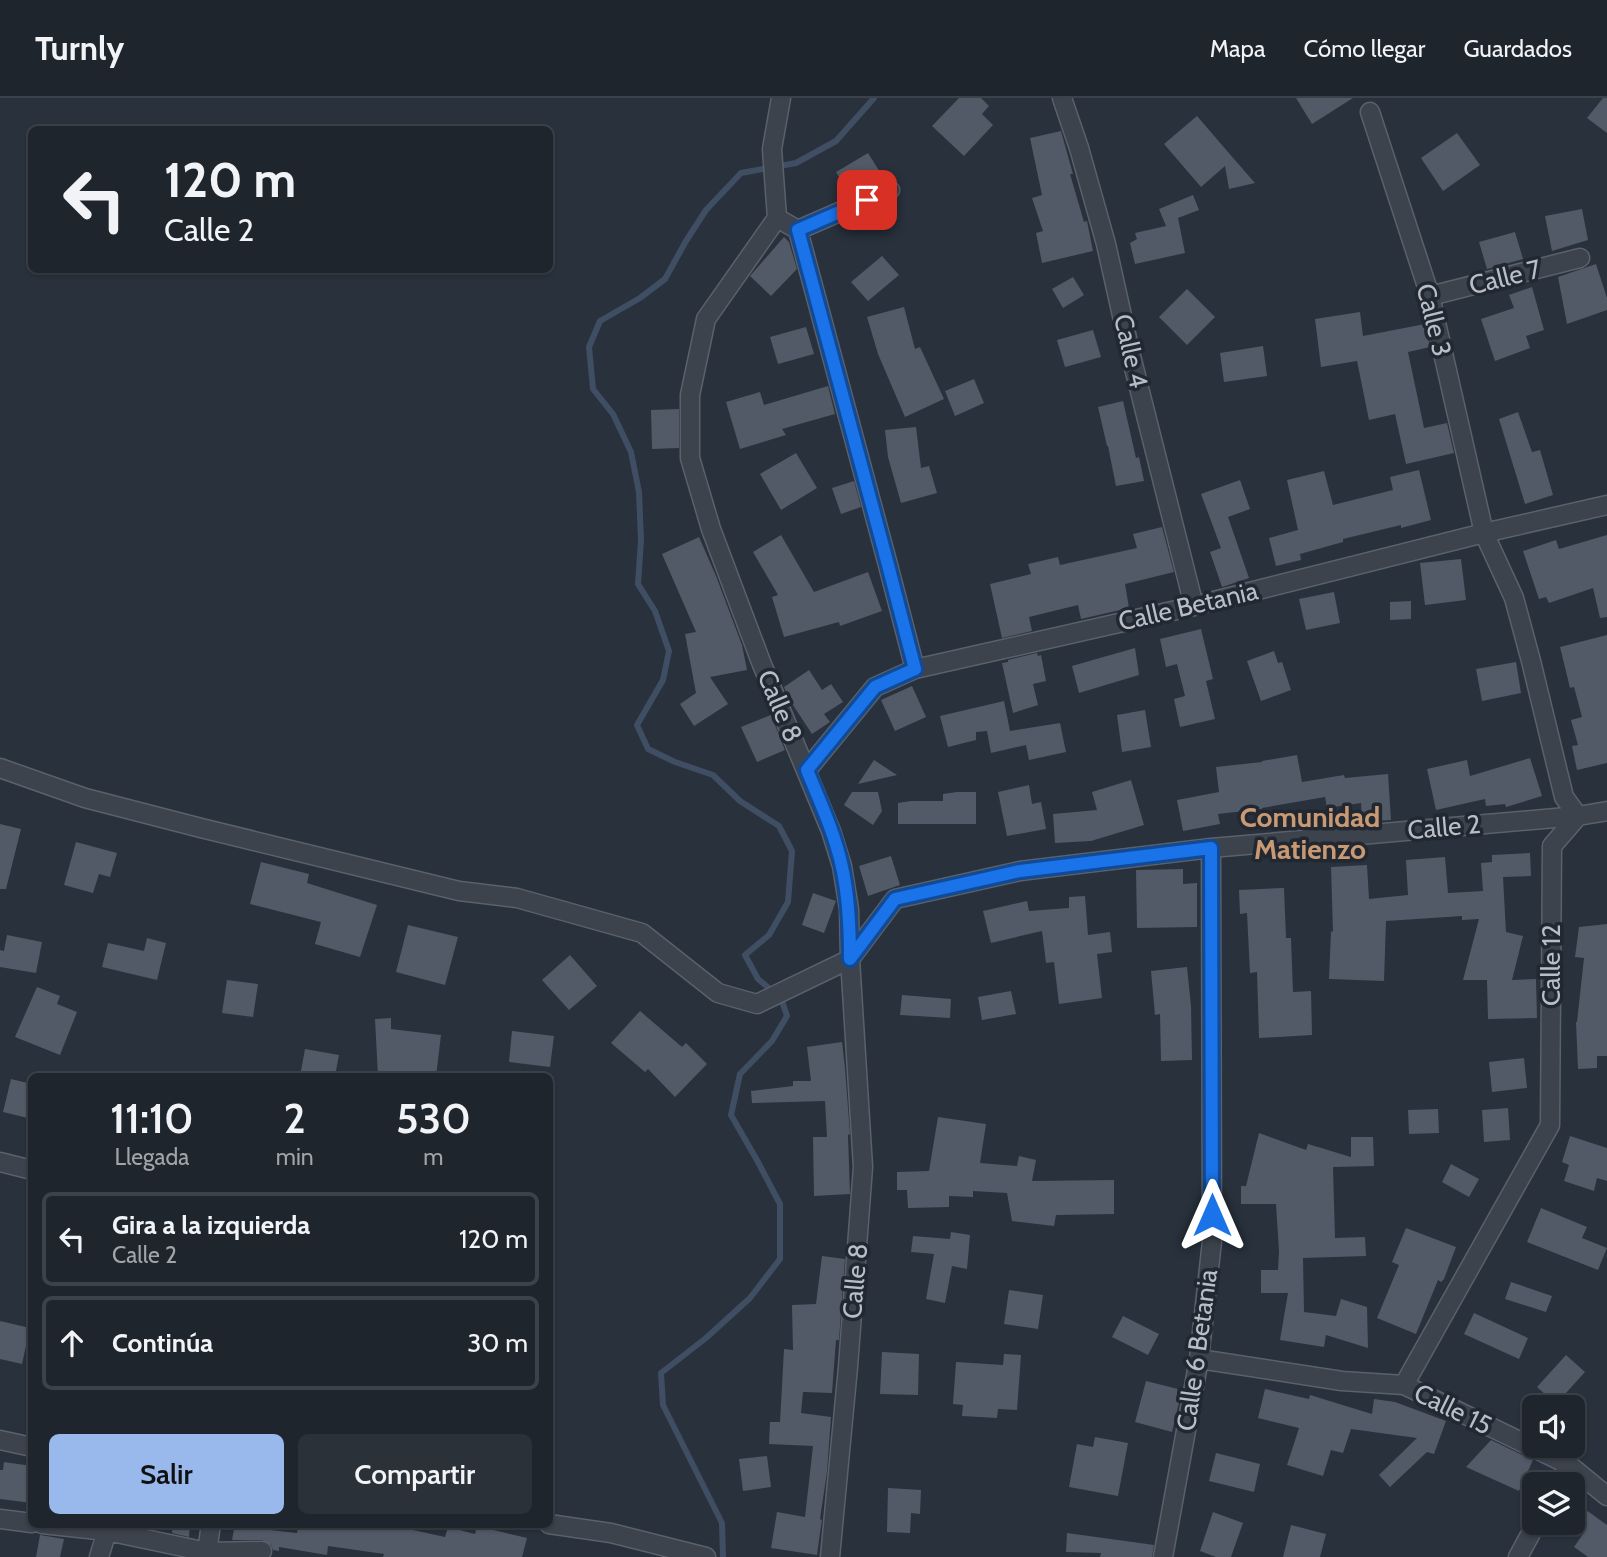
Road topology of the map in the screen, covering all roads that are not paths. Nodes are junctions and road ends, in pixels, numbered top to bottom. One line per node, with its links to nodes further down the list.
1 (780, 98): 5 (street)
2 (1062, 98): 11 (street, Calle 4)
3 (1370, 112): 8 (street, Calle 3)
4 (890, 190): 6 (street)
5 (777, 218): 6 (street); 14 (street, Calle 8)
6 (798, 230): 12 (street)
7 (1580, 258): 8 (street, Calle 7)
8 (1430, 296): 10 (street, Calle 3)
9 (1607, 505): 10 (street, Calle Betania)
10 (1484, 533): 11 (street, Calle Betania); 16 (street)
11 (1194, 606): 12 (street, Calle Betania)
12 (915, 669): 14 (street, Calle Betania)
13 (0, 768): 18 (street)
14 (807, 770): 18 (street, Calle 8)
15 (1607, 811): 16 (street, Calle 2)
16 (1578, 816): 17 (street, Calle 2); 22 (street, Calle 12)
17 (1211, 848): 18 (street, Calle 2); 21 (street, Calle 6 Betania)
18 (850, 959): 39 (street, Calle 8)
19 (0, 1162): 20 (street)
20 (28, 1169)
21 (1199, 1359): 22 (street, Calle 15); 40 (street, Calle 6 Betania)
22 (1404, 1385): 25 (street, Calle 15)
23 (0, 1440): 24 (street)
24 (28, 1446)
25 (1569, 1465): 26 (street); 27 (street, Calle 15)
26 (1565, 1472)
27 (1607, 1496)
28 (0, 1519): 29 (street)
29 (28, 1522)
30 (553, 1525): 38 (street)
31 (79, 1528): 33 (street)
32 (210, 1528): 36 (street)
33 (107, 1531): 36 (street); 37 (street)
34 (1530, 1535): 41 (street)
35 (262, 1551): 36 (street)
36 (207, 1552)
37 (99, 1557)
38 (706, 1557)
39 (830, 1557)
40 (1163, 1557)
41 (1518, 1557)

